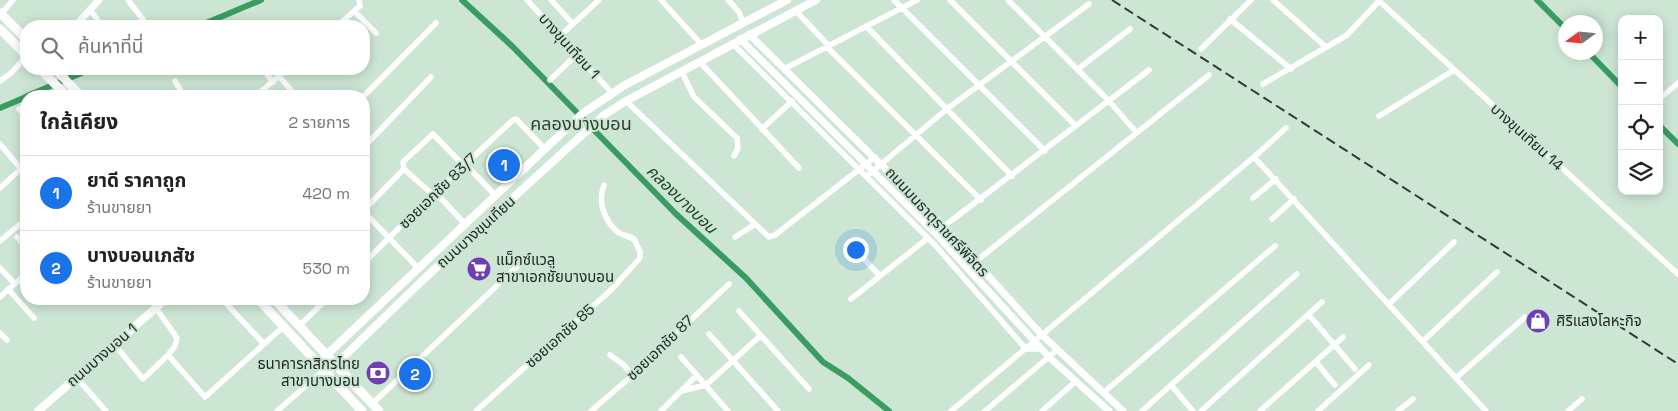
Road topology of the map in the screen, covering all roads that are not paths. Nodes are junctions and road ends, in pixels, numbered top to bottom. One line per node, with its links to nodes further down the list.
1 (13, 0): 25 (street)
2 (99, 0): 22 (street)
3 (128, 0): 29 (street)
4 (360, 0): 24 (street)
5 (527, 0): 43 (street, บางขุนเทียน 1)
6 (551, 0): 34 (street)
7 (598, 0): 34 (street)
8 (661, 0): 47 (street)
9 (728, 0): 32 (street)
10 (786, 0): 32 (main road, ถนนบางขุนเทียน)
11 (816, 0): 23 (main road, ถนนบางขุนเทียน)
12 (894, 0): 21 (street)
13 (917, 0): 21 (street)
14 (950, 0): 54 (street)
15 (1018, 0): 19 (street)
16 (1251, 0): 26 (street)
17 (1273, 0): 49 (street)
18 (1379, 1): 49 (street); 60 (street, บางขุนเทียน 14)
19 (1010, 2): 44 (street)
20 (1089, 4): 44 (street)
21 (902, 8): 35 (street); 74 (street)
22 (90, 10): 27 (street); 28 (street)
23 (795, 10): 42 (main road, ถนนบางขุนเทียน); 48 (street)
24 (354, 11): 30 (street); 31 (street)
25 (0, 13): 41 (main road)
26 (1230, 19): 51 (street); 58 (street)
27 (81, 20)
28 (97, 20)
29 (143, 20)
30 (344, 20)
31 (363, 20)
32 (743, 22): 37 (main road, ถนนบางขุนเทียน); 42 (main road)
33 (436, 23): 80 (street)
34 (573, 24): 43 (street)
35 (866, 26): 48 (street); 86 (street)
36 (370, 27): 40 (street)
37 (734, 27): 45 (main road); 47 (main road, ถนนบางขุนเทียน)
38 (0, 29): 50 (main road)
39 (1130, 29): 57 (street)
40 (376, 33)
41 (20, 34)
42 (749, 34): 45 (main road, ถนนบางขุนเทียน); 56 (street, ถนนมนธาตุราชศรีพิจิตร)
43 (560, 36): 52 (street, บางขุนเทียน 1)
44 (1044, 38): 54 (street); 57 (street)
45 (740, 39): 46 (main road, ถนนบางขุนเทียน); 101 (street, ถนนมนธาตุราชศรีพิจิตร)
46 (732, 43): 53 (main road, ถนนบางขุนเทียน); 84 (street, ถนนมนธาตุราชศรีพิจิตร)
47 (701, 44): 81 (main road, ถนนบางขุนเทียน)
48 (828, 47): 56 (street); 92 (street)
49 (1326, 48): 58 (street)
50 (20, 50)
51 (1201, 50)
52 (577, 54): 68 (street); 81 (street, บางขุนเทียน 1)
53 (699, 61): 61 (main road, ถนนบางขุนเทียน); 90 (street)
54 (1012, 61): 74 (street); 88 (street)
55 (20, 63): 69 (street)
56 (784, 69): 99 (street, ถนนมนธาตุราชศรีพิจิตร)
57 (1078, 69): 85 (street)
58 (1290, 69): 73 (street)
59 (1149, 70): 85 (street)
60 (1454, 70): 87 (street); 143 (street, บางขุนเทียน 14)
61 (682, 72): 83 (main road, ถนนบางขุนเทียน); 97 (street)
62 (47, 75): 75 (main road)
63 (61, 75): 76 (main road)
64 (267, 75): 71 (street)
65 (1209, 75): 91 (street)
66 (279, 76): 71 (street); 79 (street)
67 (431, 77): 93 (street)
68 (550, 80)
69 (0, 81)
70 (175, 81): 77 (street)
71 (273, 82): 78 (street)
72 (1678, 83): 82 (street)
73 (1263, 84)
74 (979, 86): 86 (street); 96 (street)
75 (61, 90)
76 (76, 90)
77 (180, 90)
78 (263, 90)
79 (291, 90)
80 (370, 90)
81 (612, 93): 95 (main road, ถนนบางขุนเทียน)
82 (1663, 96)
83 (626, 101): 124 (street); 145 (main road, ถนนบางขุนเทียน)
84 (792, 101): 90 (street); 107 (street, ถนนมนธาตุราชศรีพิจิตร)
85 (1109, 101): 88 (street); 91 (street)
86 (948, 108): 92 (street); 110 (street)
87 (1379, 116)
88 (1076, 126): 96 (street)
89 (1286, 128): 98 (street)
90 (762, 129): 104 (street)
91 (1136, 132): 138 (street)
92 (915, 135): 100 (street); 118 (street)
93 (370, 141)
94 (0, 144): 103 (street)
95 (544, 148): 102 (street, ซอยเอกชัย 83/7); 115 (main road, ถนนบางขุนเทียน)
96 (1045, 151): 110 (street)
97 (734, 156)
98 (1254, 157): 111 (street); 170 (street)
99 (875, 158): 100 (street, ถนนมนธาตุราชศรีพิจิตร); 101 (street)
100 (881, 163): 108 (street); 125 (street, ถนนมนธาตุราชศรีพิจิตร)
101 (868, 164): 107 (street); 108 (street, ถนนมนธาตุราชศรีพิจิตร)
102 (464, 165): 106 (street); 114 (street, ซอยเอกชัย 83/7); 115 (street)
103 (20, 167)
104 (799, 168)
105 (20, 169): 113 (street)
106 (404, 169): 114 (street); 119 (street)
107 (861, 170): 109 (street, ถนนมนธาตุราชศรีพิจิตร); 124 (street)
108 (874, 170): 109 (street); 126 (street, ถนนมนธาตุราชศรีพิจิตร)
109 (867, 176): 130 (street, ถนนมนธาตุราชศรีพิจิตร)
110 (1012, 176): 118 (street)
111 (1276, 179): 116 (street); 117 (street)
112 (604, 185): 212 (street, ซอยเอกชัย 85)
113 (0, 188)
114 (433, 193): 123 (street); 129 (street, ซอยเอกชัย 83/7)
115 (495, 195): 123 (main road, ถนนบางขุนเทียน)
116 (1253, 198)
117 (1294, 199): 121 (street); 154 (street)
118 (981, 200): 125 (street)
119 (370, 205)
120 (370, 217): 129 (street)
121 (1272, 219)
122 (20, 224): 132 (street)
123 (466, 225): 140 (main road, ถนนบางขุนเทียน)
124 (754, 225): 128 (street)
125 (944, 227): 126 (street); 138 (street, ถนนมนธาตุราชศรีพิจิตร)
126 (935, 233): 174 (street, ถนนมนธาตุราชศรีพิจิตร)
127 (17, 237): 131 (street)
128 (736, 237)
129 (390, 238): 135 (street, ซอยเอกชัย 83/7); 140 (street)
130 (928, 238): 144 (street); 179 (street, ถนนมนธาตุราชศรีพิจิตร)
131 (20, 240)
132 (0, 241)
133 (1454, 242): 154 (street)
134 (1274, 246): 204 (street)
135 (370, 257)
136 (524, 260): 207 (street)
137 (866, 261): 144 (street)
138 (975, 262): 170 (street, ถนนมนธาตุราชศรีพิจิตร)
139 (0, 268): 147 (street)
140 (419, 269): 145 (main road); 183 (main road, ถนนบางขุนเทียน)
141 (1497, 272): 175 (street)
142 (1297, 274): 200 (street)
143 (1678, 274)
144 (880, 276): 151 (street)
145 (426, 277): 189 (main road, ถนนบางขุนเทียน)
146 (20, 278): 147 (street)
147 (14, 283): 149 (street)
148 (729, 284): 194 (street, ซอยเอกชัย 87)
149 (8, 289): 150 (street); 152 (street)
150 (0, 296)
151 (851, 299)
152 (20, 302)
153 (1322, 302): 163 (street)
154 (1389, 304): 175 (street)
155 (22, 305): 165 (street)
156 (159, 305): 161 (main road, ถนนบางบอน 1)
157 (228, 305): 177 (street)
158 (264, 305): 166 (main road)
159 (281, 305): 167 (main road)
160 (320, 305): 167 (street)
161 (156, 308): 176 (main road, ถนนบางบอน 1); 182 (street)
162 (739, 311): 171 (street)
163 (1309, 315): 178 (street); 224 (street)
164 (1524, 317): 197 (street)
165 (34, 318)
166 (284, 326): 177 (street); 191 (main road)
167 (299, 326): 183 (main road)
168 (0, 333): 173 (street)
169 (709, 334): 187 (street)
170 (1041, 334): 174 (street); 181 (street, ถนนมนธาตุราชศรีพิจิตร)
171 (760, 336): 187 (street); 202 (street)
172 (1344, 337): 178 (street)
173 (7, 340)
174 (1034, 341): 179 (street); 180 (street, ถนนมนธาตุราชศรีพิจิตร)
175 (1423, 341): 197 (street)
176 (114, 344): 182 (street); 196 (main road, ถนนบางบอน 1)
177 (264, 344): 182 (street)
178 (1334, 345): 188 (street); 192 (street)
179 (1026, 349): 180 (street); 217 (street)
180 (1042, 349): 186 (street, ถนนมนธาตุราชศรีพิจิตร)
181 (1057, 350): 186 (street); 193 (street, ถนนมนธาตุราชศรีพิจิตร)
182 (168, 354)
183 (327, 355): 189 (main road); 191 (main road, ถนนบางขุนเทียน)
184 (610, 355): 194 (street)
185 (681, 357): 195 (street)
186 (1049, 357): 198 (street, ถนนมนธาตุราชศรีพิจิตร); 218 (street)
187 (733, 361): 199 (street); 216 (street)
188 (1316, 362): 201 (street); 225 (street)
189 (336, 364): 191 (main road, ถนนบางขุนเทียน); 207 (main road)
190 (1368, 365): 226 (street)
191 (323, 369): 210 (street); 211 (main road)
192 (1355, 369)
193 (1078, 370): 198 (street); 204 (street, ถนนมนธาตุราชศรีพิจิตร)
194 (632, 375): 213 (street, ซอยเอกชัย 87)
195 (697, 375): 199 (street); 203 (street)
196 (76, 377): 208 (main road, ถนนบางบอน 1); 209 (street)
197 (1456, 378): 228 (street)
198 (1073, 380): 219 (street); 220 (street, ถนนมนธาตุราชศรีพิจิตร)
199 (706, 385): 203 (street); 215 (street)
200 (1170, 385): 222 (street); 223 (street)
201 (1335, 385)
202 (809, 388)
203 (681, 391): 214 (street)
204 (1103, 393): 221 (street, ถนนมนธาตุราชศรีพิจิตร)
205 (1413, 399): 227 (street)
206 (1582, 399): 229 (street)
207 (376, 408)
208 (38, 411)
209 (106, 411)
210 (278, 411)
211 (362, 411)
212 (476, 411)
213 (591, 411)
214 (661, 411)
215 (728, 411)
216 (778, 411)
217 (951, 411)
218 (986, 411)
219 (1042, 411)
220 (1109, 411)
221 (1124, 411)
222 (1142, 411)
223 (1193, 411)
224 (1201, 411)
225 (1260, 411)
226 (1318, 411)
227 (1398, 411)
228 (1486, 411)
229 (1568, 411)

